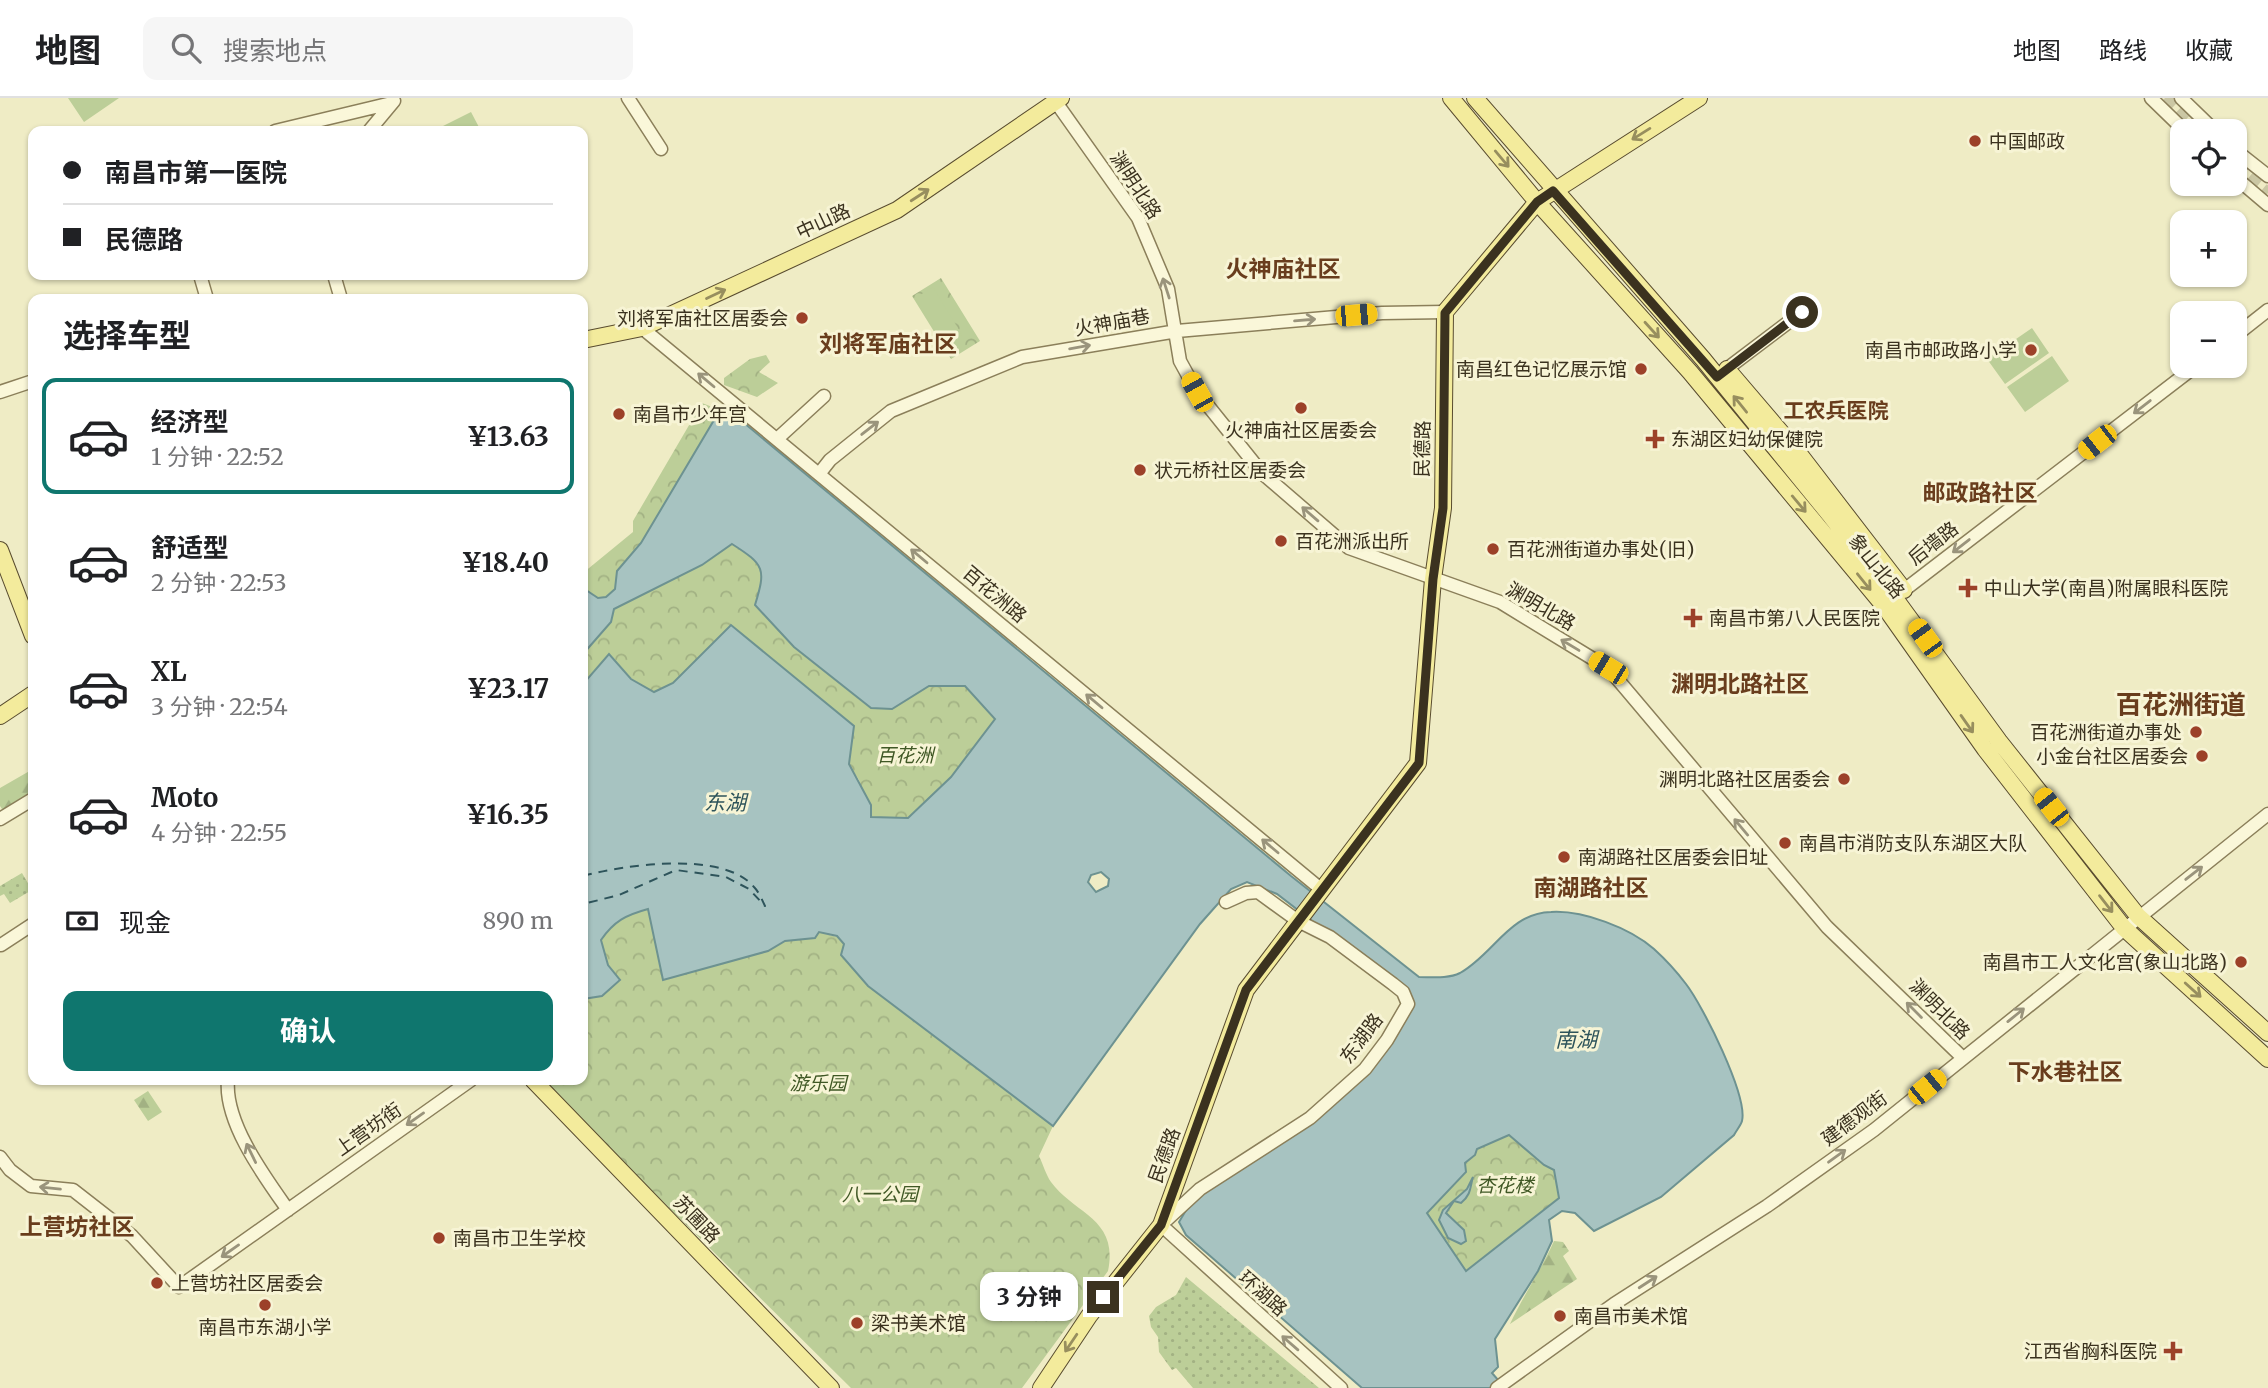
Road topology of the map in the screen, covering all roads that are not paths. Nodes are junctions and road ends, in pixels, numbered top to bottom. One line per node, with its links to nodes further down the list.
1 (628, 98): 13 (street)
2 (1451, 98): 18 (main road, 象山北路, one-way to 18)
3 (1475, 98): 17 (main road)
4 (1699, 98): 17 (main road, one-way to 17)
5 (2151, 98): 9 (street)
6 (2181, 98): 10 (street)
7 (1057, 99): 24 (main road, 中山路, one-way to 7); 25 (street, 渊明北路, one-way to 7)
8 (394, 101): 11 (street); 12 (street)
9 (2173, 119)
10 (2203, 119)
11 (298, 126)
12 (373, 126)
13 (661, 149)
14 (2247, 159): 15 (street)
15 (2268, 176)
16 (2247, 187): 19 (street)
17 (1553, 191): 18 (main road); 27 (main road)
18 (1537, 202): 22 (main road); 48 (main road, 象山北路, one-way to 48)
19 (2268, 205)
20 (2268, 310): 23 (street)
21 (1802, 312): 27 (street)
22 (1445, 313): 25 (street, 火神庙巷, one-way to 22); 35 (main road, 民德路)
23 (2247, 327)
24 (642, 328): 26 (main road, 中山路); 32 (street, 百花洲路, one-way to 24)
25 (1177, 331): 33 (street, 火神庙巷, one-way to 25); 35 (street, 渊明北路, one-way to 25)
26 (588, 339)
27 (1722, 373): 36 (main road, 象山北路)
28 (2180, 378): 36 (street, 后墙路, one-way to 36)
29 (28, 383): 30 (street)
30 (0, 391)
31 (824, 396): 32 (street)
32 (777, 439): 33 (street, 百花洲路)
33 (819, 474): 43 (street, 百花洲路, one-way to 33)
34 (0, 550): 37 (main road)
35 (1433, 579): 43 (main road, 民德路); 51 (street, 渊明北路, one-way to 35)
36 (1899, 593): 45 (main road, 象山北路)
37 (28, 623)
38 (28, 697): 39 (main road)
39 (0, 716)
40 (28, 802): 42 (street)
41 (2268, 814): 45 (street, 建德观街, one-way to 41)
42 (0, 819)
43 (1322, 890): 46 (main road, 民德路)
44 (1226, 902): 46 (street, 东湖路)
45 (2138, 916): 48 (street, 建德观街); 50 (main road, 象山北路)
46 (1298, 921): 58 (main road, 民德路); 58 (street, 东湖路)
47 (28, 927): 49 (street)
48 (2124, 928): 51 (street, 建德观街, one-way to 48); 52 (main road, 象山北路, one-way to 52)
49 (1, 945)
50 (2268, 1034)
51 (1962, 1058): 62 (street, 建德观街, one-way to 51)
52 (2268, 1059)
53 (227, 1085): 57 (street, one-way to 53)
54 (464, 1085): 57 (street, 上营坊街, one-way to 57)
55 (538, 1085): 59 (main road, 苏圃路)
56 (0, 1157): 57 (street, 上营坊街, one-way to 56)
57 (288, 1210)
58 (1161, 1225): 60 (main road, 民德路, one-way to 60); 61 (street, 环湖路, one-way to 58)
59 (831, 1388)
60 (1041, 1388)
61 (1341, 1388)
62 (1497, 1388)

